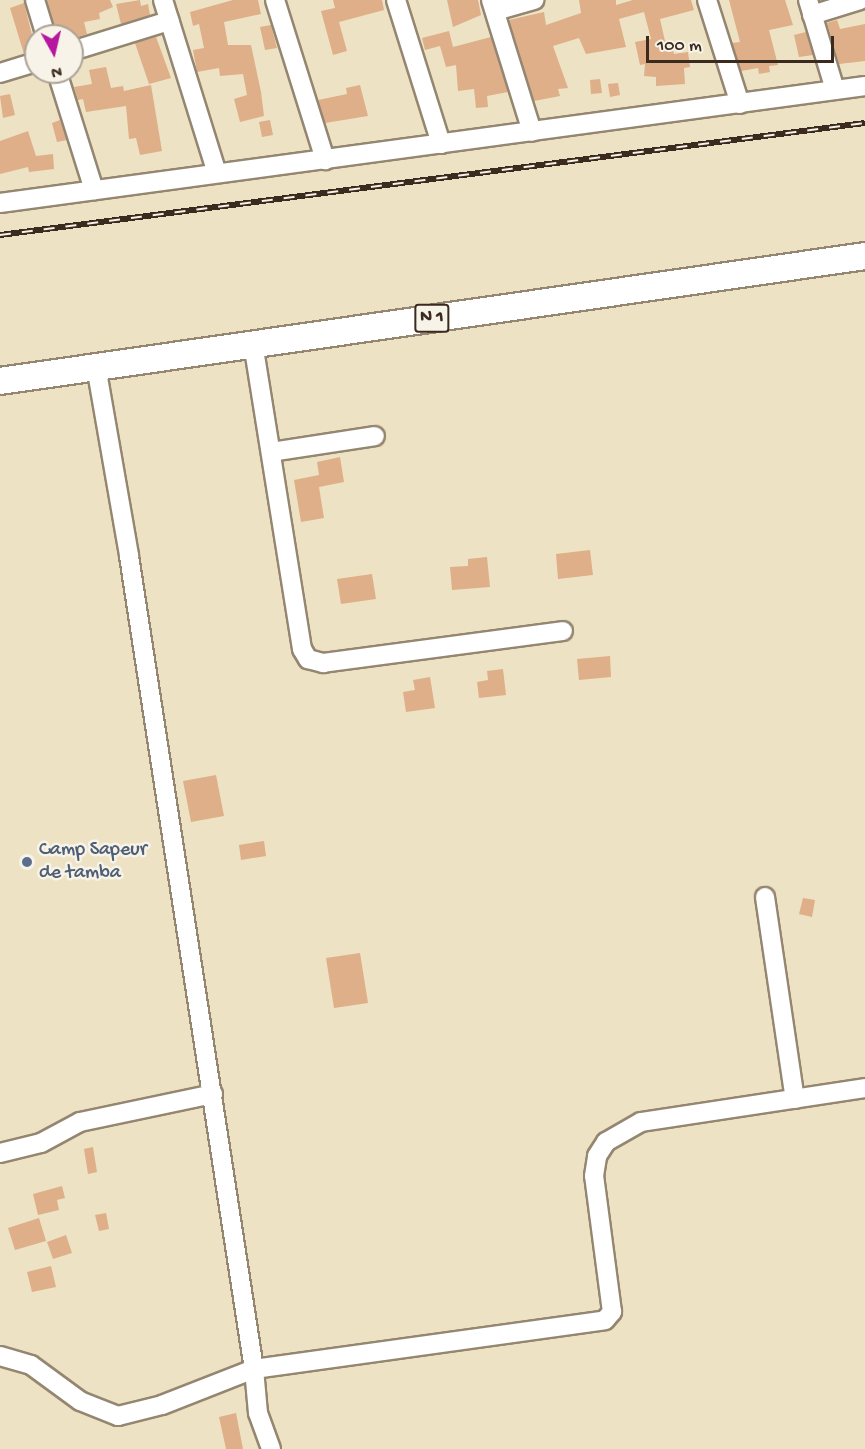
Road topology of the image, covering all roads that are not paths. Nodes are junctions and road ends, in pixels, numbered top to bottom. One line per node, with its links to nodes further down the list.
1 (35, 0): 11 (street)
2 (163, 0): 10 (street)
3 (275, 0): 21 (street)
4 (396, 0): 20 (street)
5 (534, 0): 8 (street)
6 (707, 0): 18 (street)
7 (860, 0): 9 (street)
8 (493, 6): 19 (street)
9 (810, 7): 17 (street)
10 (169, 21): 12 (street); 22 (street)
11 (42, 24)
12 (84, 47)
13 (24, 66): 14 (street)
14 (0, 73)
15 (61, 84): 23 (street)
16 (865, 86): 17 (street)
17 (836, 90): 18 (street)
18 (740, 104): 19 (street)
19 (532, 132): 20 (street)
20 (441, 144): 21 (street)
21 (325, 160): 22 (street)
22 (217, 173): 23 (street)
23 (94, 190): 24 (street)
24 (0, 203)
25 (865, 256): 26 (highway, N 1)
26 (253, 343): 27 (highway, N 1); 30 (street)
27 (96, 366): 28 (highway, N 1); 34 (street)
28 (0, 381)
29 (375, 436): 30 (street)
30 (271, 452): 31 (street)
31 (563, 631)
32 (765, 897): 35 (street)
33 (865, 1088): 35 (street)
34 (213, 1094): 36 (street); 38 (street)
35 (795, 1099): 38 (street)
36 (0, 1153)
37 (0, 1356): 38 (street)
38 (254, 1369): 39 (street)
39 (270, 1449)

